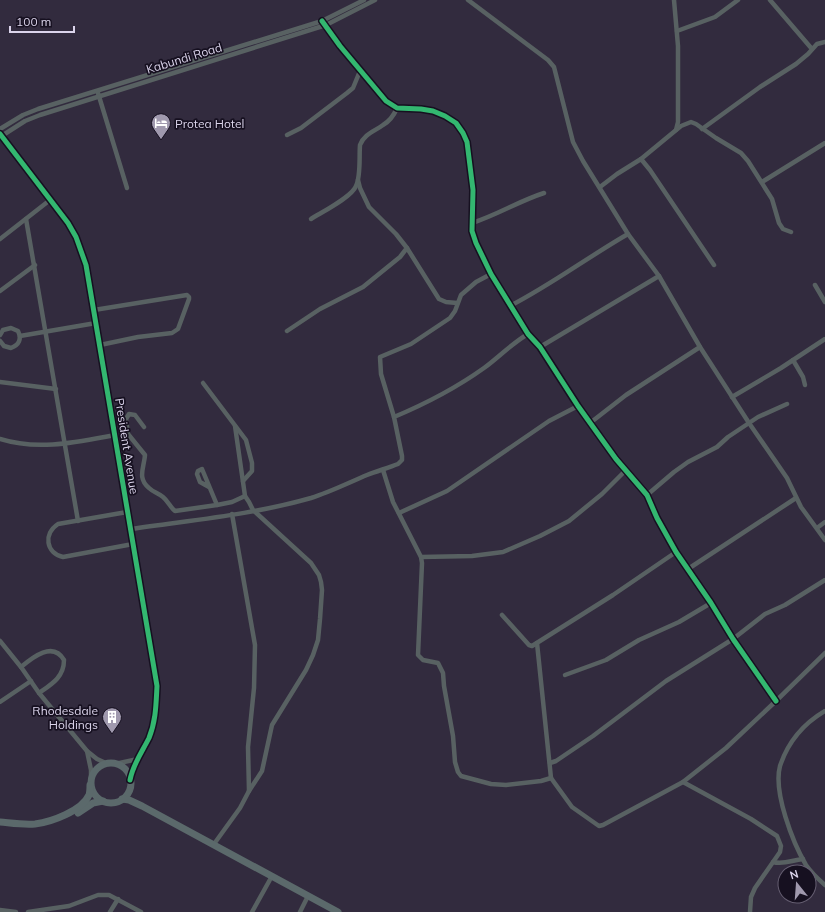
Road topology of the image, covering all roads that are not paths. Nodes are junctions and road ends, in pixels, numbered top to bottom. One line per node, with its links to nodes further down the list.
1 (364, 0): 7 (street, Kabundi Road)
2 (375, 0): 7 (street, Kabundi Road)
3 (468, 0): 24 (street)
4 (674, 0): 8 (street)
5 (738, 0): 8 (street)
6 (770, 0): 10 (street)
7 (324, 23): 11 (street); 12 (street, Kabundi Road); 13 (street, Kabundi Road)
8 (678, 31): 17 (street)
9 (825, 42): 10 (street)
10 (812, 49): 16 (street)
11 (360, 71): 14 (street); 18 (street)
12 (97, 90): 13 (street); 15 (street, Kabundi Road)
13 (99, 95): 19 (street, Kabundi Road); 25 (street)
14 (397, 108): 22 (street); 30 (street)
15 (0, 129)
16 (702, 129): 17 (street); 23 (street)
17 (676, 130): 21 (street)
18 (287, 135)
19 (0, 136): 27 (street, President Avenue)
20 (825, 142): 23 (street)
21 (641, 159): 24 (street); 36 (street)
22 (358, 180): 29 (street); 34 (street)
23 (762, 182): 31 (street)
24 (600, 187): 32 (street)
25 (127, 188)
26 (544, 193): 30 (street)
27 (50, 200): 28 (street); 44 (street, President Avenue)
28 (26, 219): 33 (street); 35 (street)
29 (311, 219)
30 (472, 222): 37 (street)
31 (791, 232)
32 (628, 234): 38 (street); 43 (street)
33 (0, 239)
34 (407, 248): 42 (street); 46 (street)
35 (34, 265): 40 (street); 47 (street)
36 (714, 265)
37 (491, 274): 42 (street); 43 (street)
38 (659, 276): 54 (street); 55 (street)
39 (815, 285): 41 (street)
40 (0, 291)
41 (825, 302)
42 (457, 303): 64 (street)
43 (510, 306): 48 (street)
44 (94, 310): 45 (street, President Avenue); 53 (street)
45 (96, 323): 47 (street); 53 (street, President Avenue)
46 (287, 331)
47 (46, 332): 50 (street); 60 (street)
48 (528, 334): 54 (street); 64 (street)
49 (0, 335): 50 (street)
50 (20, 336): 52 (street)
51 (825, 338): 56 (street)
52 (0, 340)
53 (100, 345): 69 (street, President Avenue)
54 (540, 347): 63 (street)
55 (700, 348): 61 (street); 65 (street)
56 (793, 360): 59 (street); 61 (street)
57 (0, 382): 60 (street)
58 (203, 383): 67 (street)
59 (805, 385)
60 (56, 389): 71 (street)
61 (732, 397): 66 (street)
62 (787, 404): 66 (street)
63 (578, 406): 65 (street); 82 (street)
64 (394, 417): 72 (street)
65 (590, 423): 73 (street)
66 (748, 423): 76 (street); 78 (street)
67 (235, 426): 74 (street); 74 (street)
68 (144, 427): 79 (street)
69 (115, 435): 71 (street); 81 (street, President Avenue)
70 (0, 439): 71 (street)
71 (64, 444): 84 (street)
72 (383, 470): 80 (street); 82 (street)
73 (625, 471): 76 (street); 91 (street)
74 (243, 481): 77 (street)
75 (209, 487): 79 (street)
76 (647, 495): 90 (street)
77 (245, 496): 79 (street); 80 (street)
78 (796, 498): 86 (street); 92 (street)
79 (217, 505)
80 (253, 510): 83 (street); 115 (street)
81 (127, 512): 84 (street); 87 (street, President Avenue)
82 (399, 513): 91 (street)
83 (232, 514): 87 (street); 115 (street)
84 (78, 521): 89 (street)
85 (825, 522): 86 (street)
86 (817, 528): 88 (street)
87 (131, 529): 89 (street, President Avenue)
88 (825, 540)
89 (133, 544): 108 (street, President Avenue)
90 (676, 552): 92 (street); 98 (street)
91 (421, 557): 111 (street)
92 (688, 569): 94 (street)
93 (825, 580): 96 (street)
94 (710, 603): 96 (street); 101 (street)
95 (502, 615): 98 (street)
96 (733, 639): 104 (street); 110 (street)
97 (0, 641): 100 (street)
98 (537, 643): 110 (street)
99 (825, 653): 104 (street)
100 (21, 666): 102 (street); 103 (street)
101 (565, 675)
102 (31, 681): 103 (street); 105 (street)
103 (39, 692): 107 (street)
104 (776, 701): 114 (street)
105 (0, 702)
106 (825, 711): 122 (street)
107 (86, 751): 109 (street); 112 (street)
108 (138, 759): 109 (street); 113 (street, President Avenue)
109 (111, 764): 112 (highway); 113 (highway)
110 (550, 764): 111 (street)
111 (551, 778): 114 (street)
112 (91, 782): 117 (highway); 119 (highway)
113 (130, 782): 116 (highway); 118 (highway)
114 (683, 782): 123 (street)
115 (249, 791): 121 (street)
116 (122, 799): 117 (highway); 118 (highway)
117 (103, 801): 120 (highway)
118 (142, 806): 121 (highway)
119 (0, 822)
120 (0, 826)
121 (214, 844): 124 (highway)
122 (803, 859): 123 (street); 125 (street)
123 (773, 862): 136 (street)
124 (272, 876): 126 (highway); 133 (street)
125 (825, 885)
126 (308, 896): 134 (street); 135 (highway)
127 (118, 900): 130 (street); 131 (street); 132 (street)
128 (0, 910): 129 (street)
129 (16, 912)
130 (28, 912)
131 (110, 912)
132 (141, 912)
133 (252, 912)
134 (300, 912)
135 (338, 912)
136 (750, 912)

